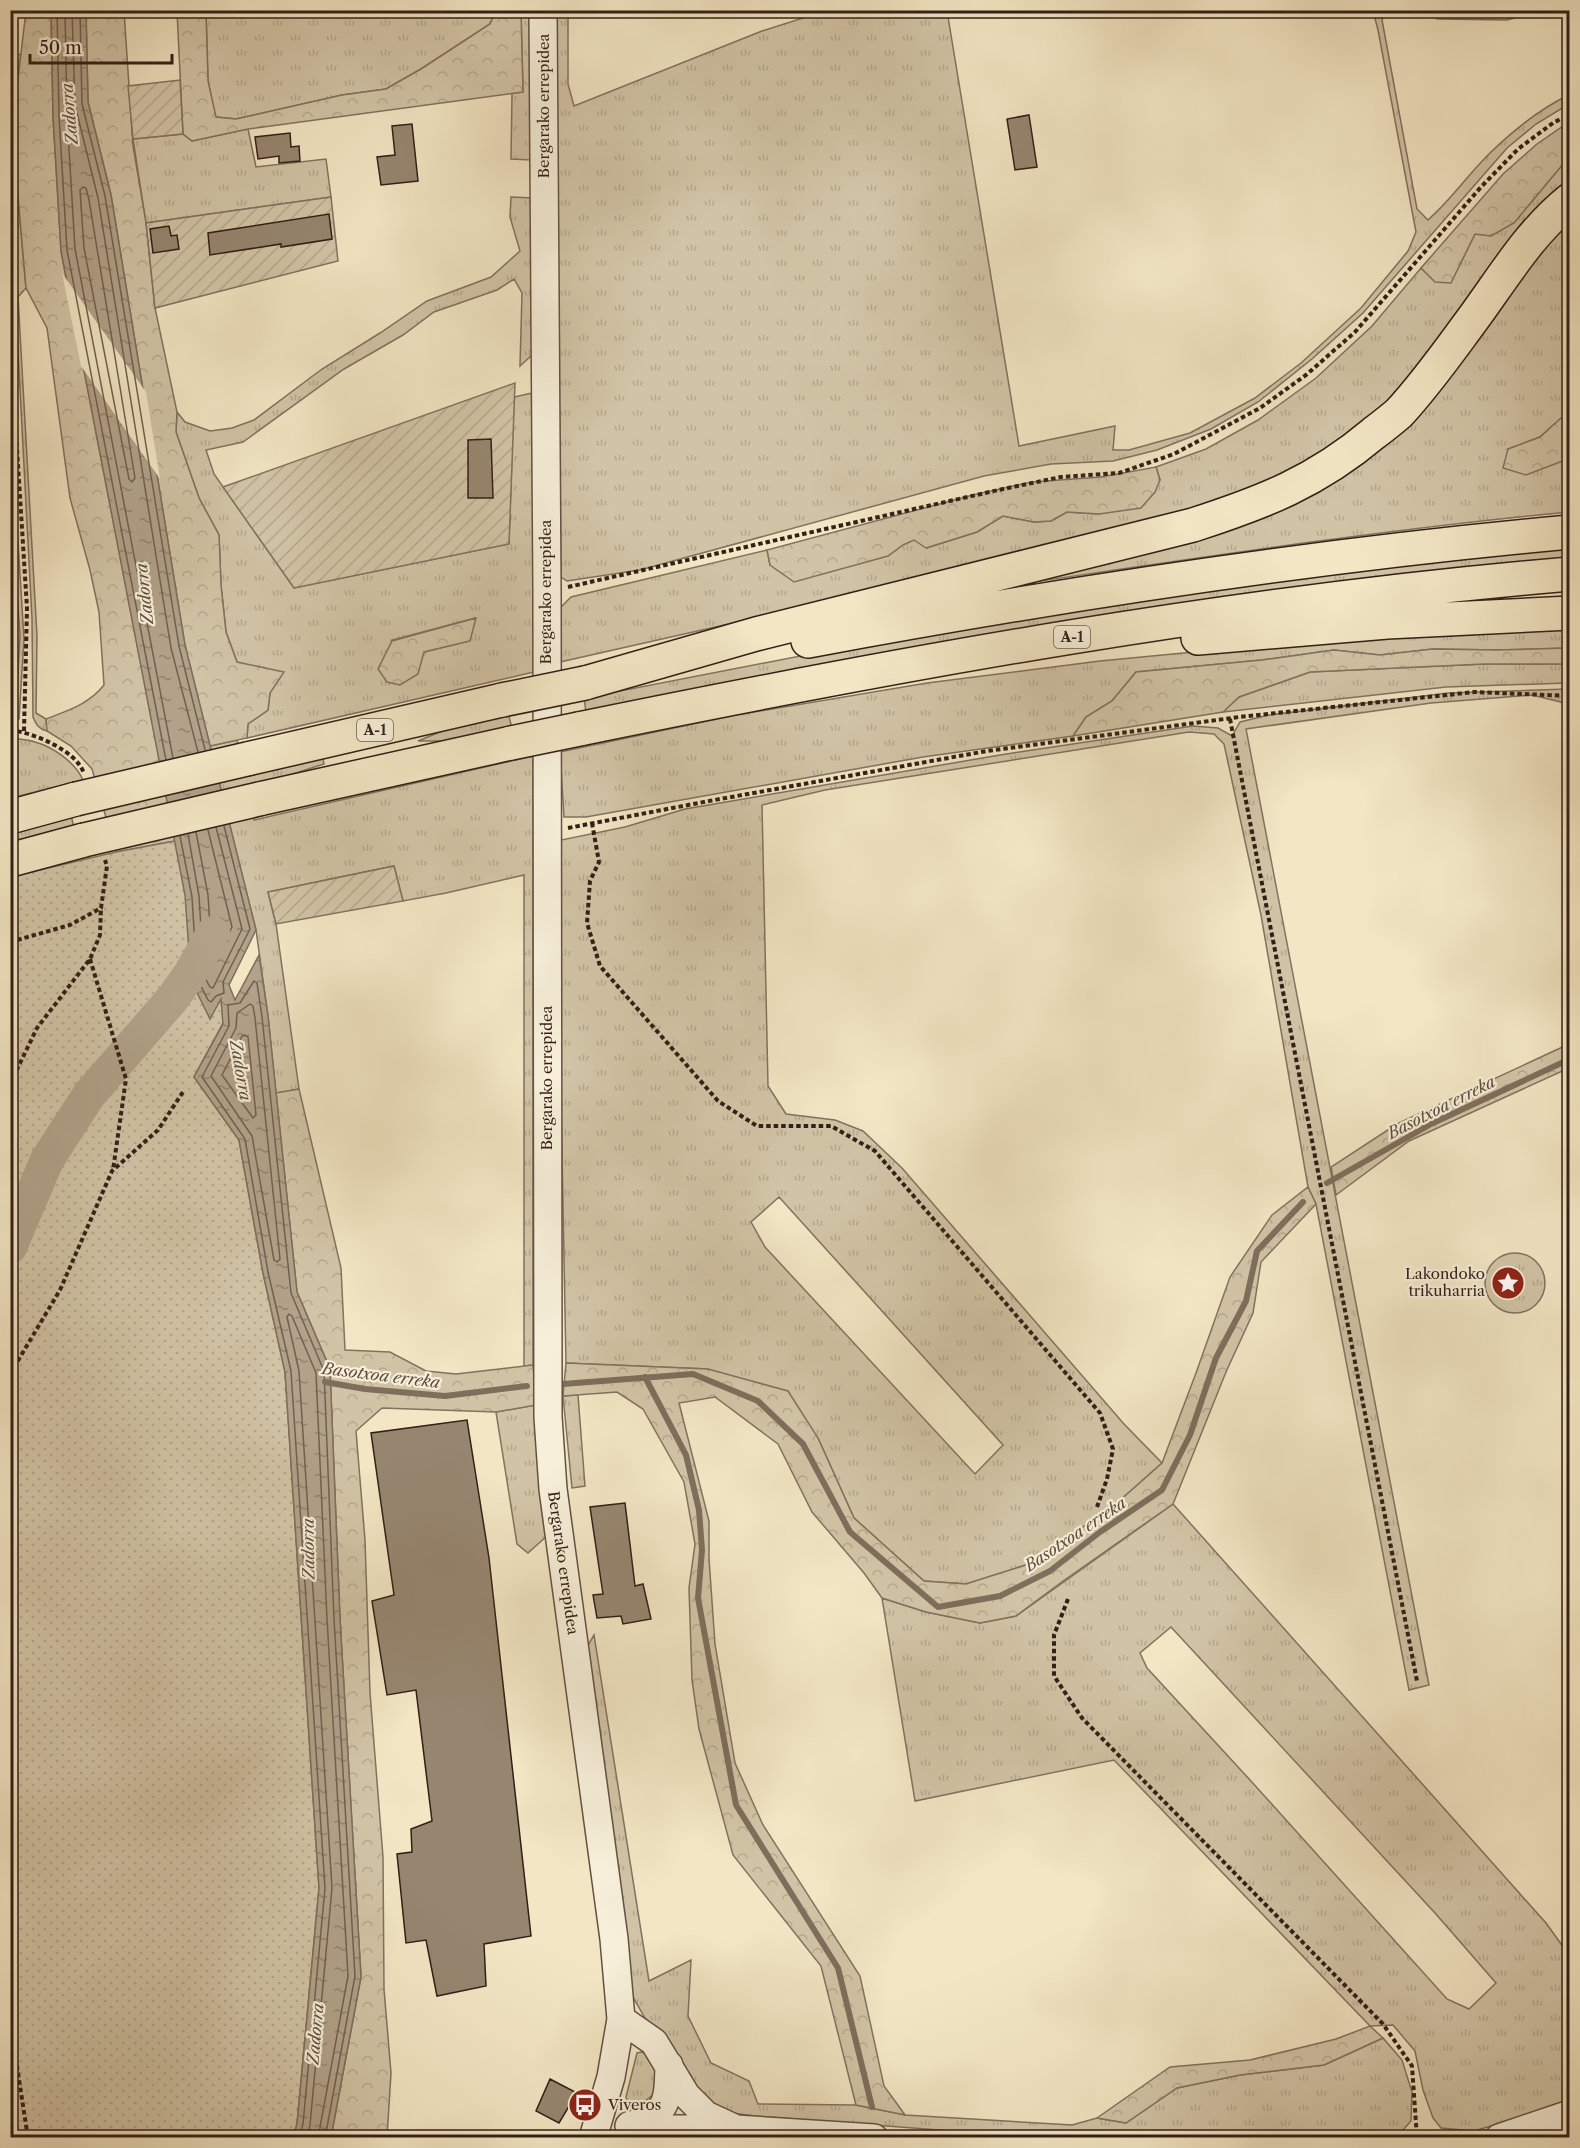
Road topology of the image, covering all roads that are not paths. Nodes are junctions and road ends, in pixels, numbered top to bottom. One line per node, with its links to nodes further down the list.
1 (543, 10): 10 (street, Bergarako errepidea)
2 (1569, 200): 7 (highway)
3 (1569, 532): 7 (highway, A-1)
4 (1569, 573): 6 (highway, A-1)
5 (1569, 613): 6 (highway)
6 (936, 659): 9 (highway, A-1, bridge)
7 (585, 682): 8 (highway, A-1, bridge)
8 (10, 817)
9 (10, 860)
10 (621, 2019): 11 (street); 15 (street, Bergarako errepidea)
11 (669, 2065): 13 (street); 14 (street)
12 (1569, 2114): 17 (street)
13 (630, 2125): 14 (street); 15 (street)
14 (736, 2129): 16 (street)
15 (594, 2135)
16 (874, 2138)
17 (1499, 2138)

